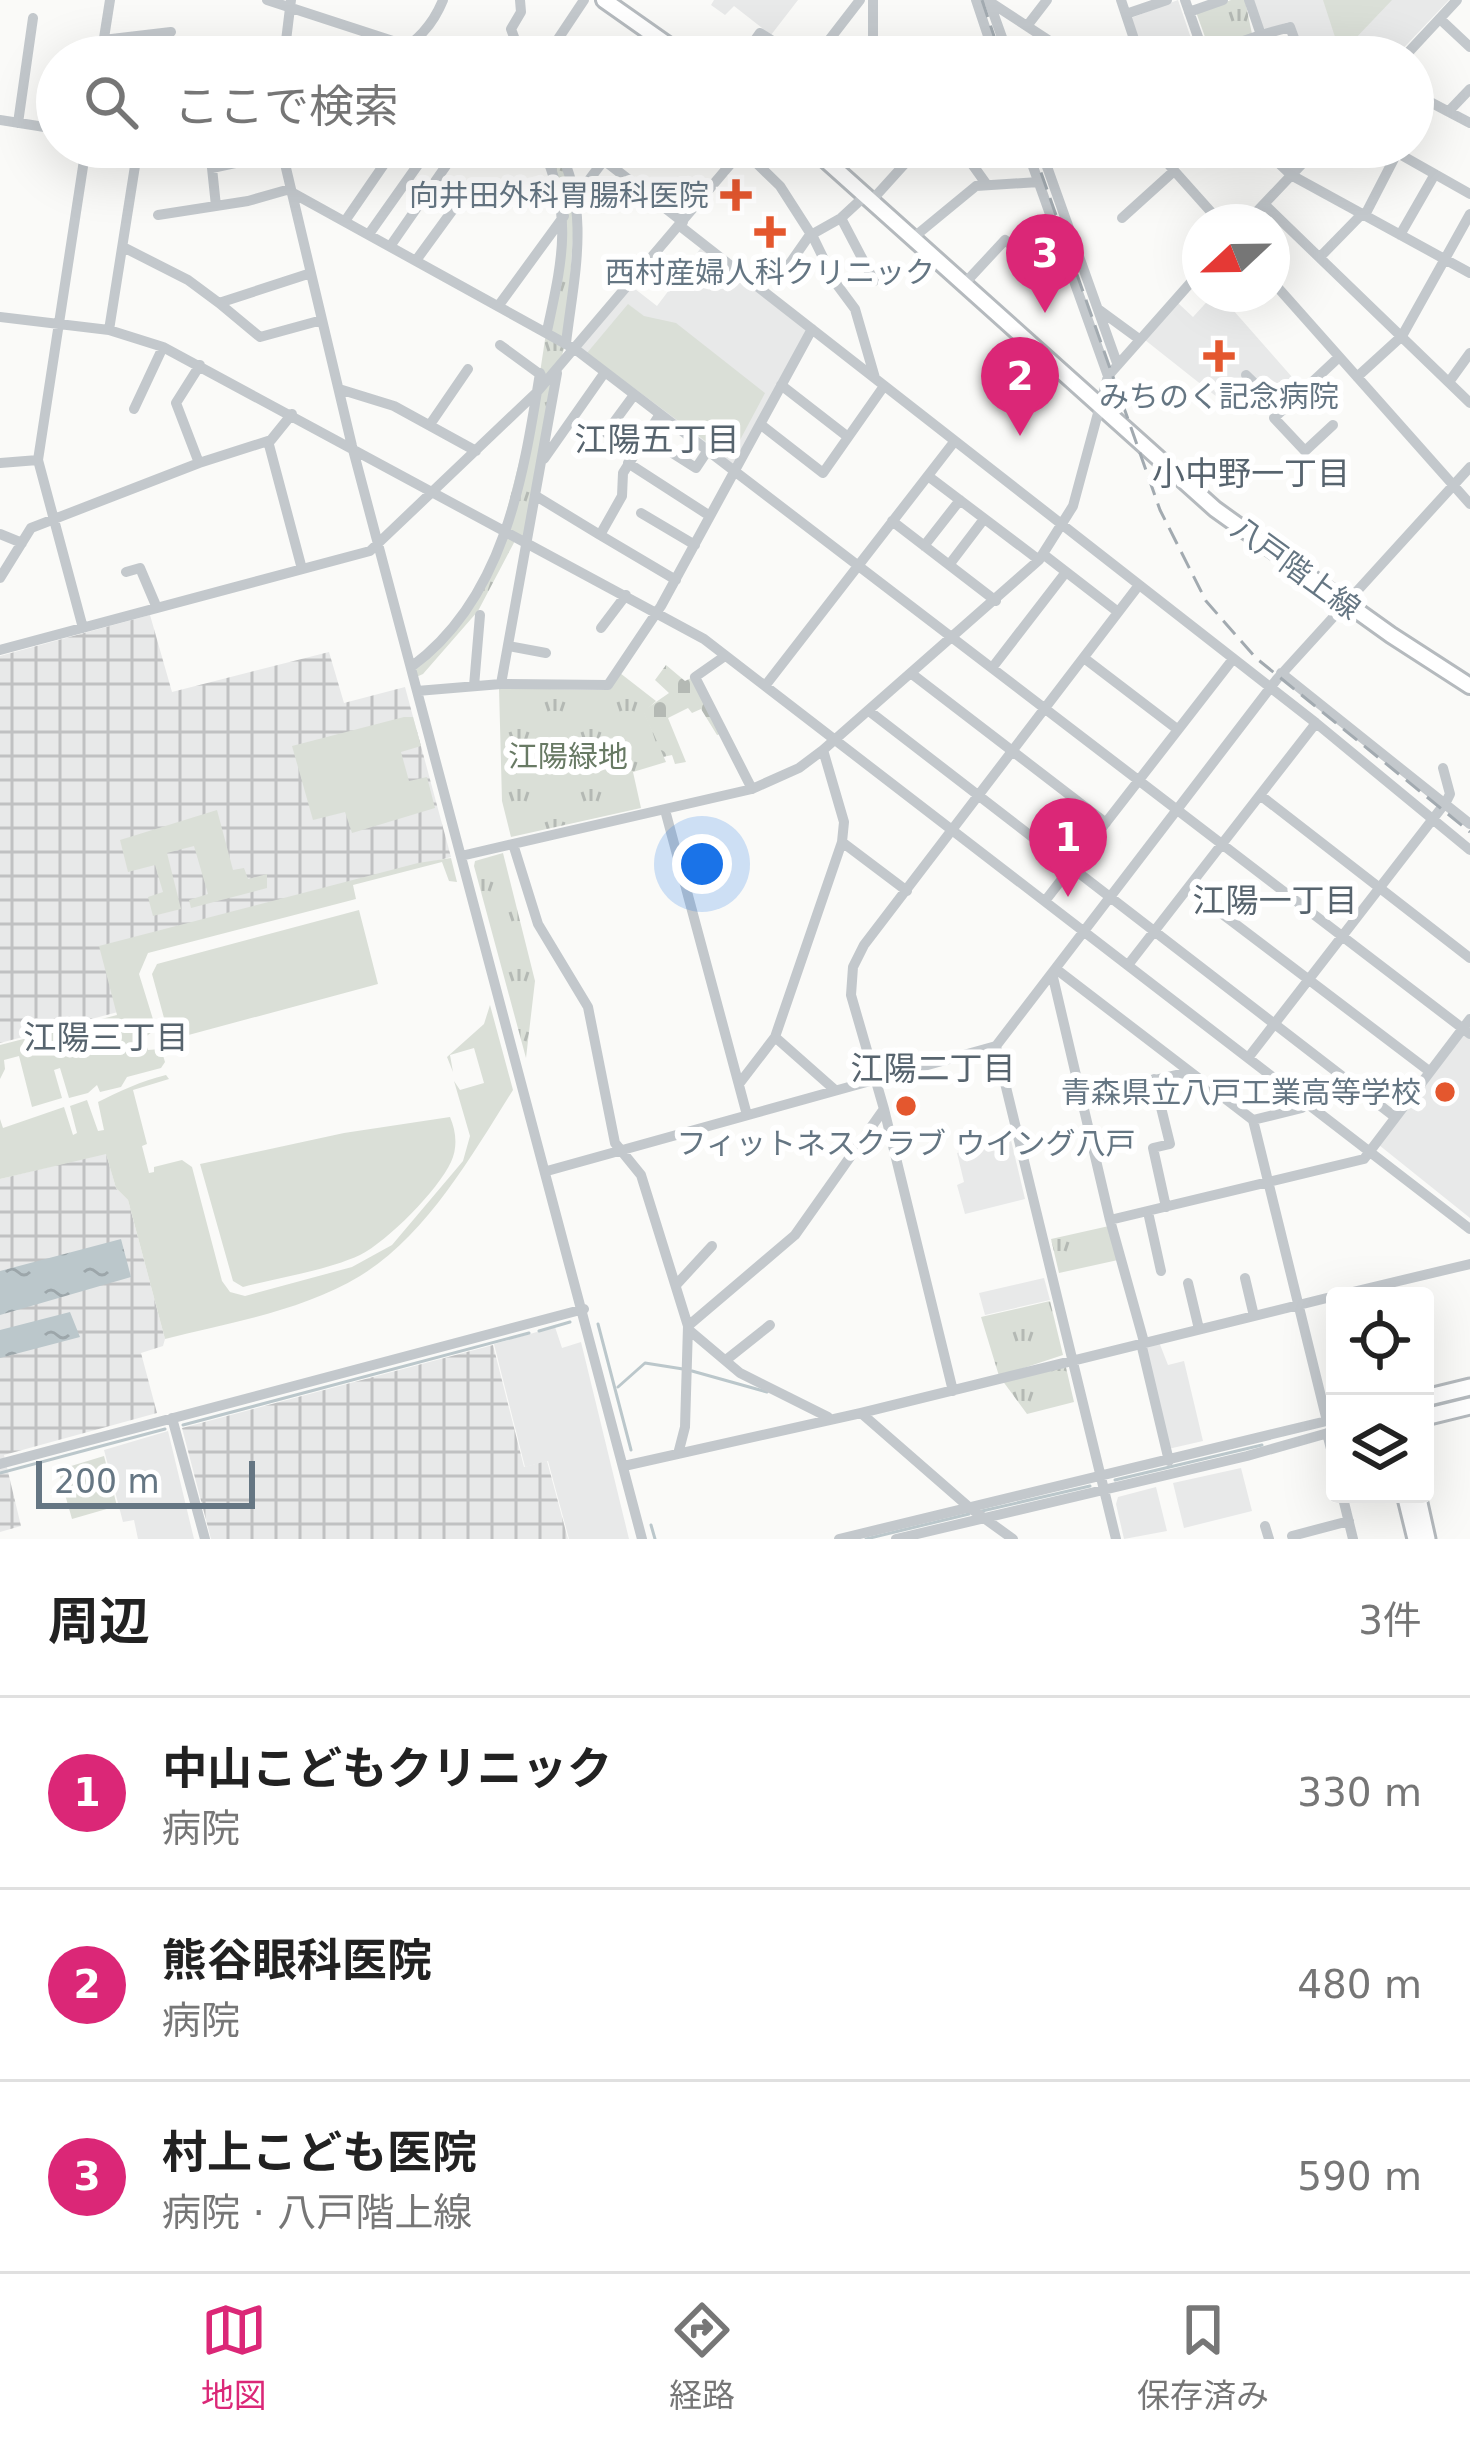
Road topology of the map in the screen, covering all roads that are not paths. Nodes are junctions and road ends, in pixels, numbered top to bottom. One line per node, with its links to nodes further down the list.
1 (110, 0): 26 (street)
2 (267, 0): 17 (street)
3 (443, 0): 30 (street)
4 (520, 0): 31 (street)
5 (584, 0): 32 (street)
6 (604, 0): 24 (main road)
7 (860, 0): 35 (street)
8 (873, 0): 36 (street)
9 (976, 0): 37 (street)
10 (988, 0): 22 (street); 38 (street)
11 (1046, 0): 22 (street)
12 (1121, 0): 19 (street)
13 (1168, 0): 19 (street)
14 (1223, 0): 18 (street)
15 (1249, 0): 25 (street)
16 (1457, 0): 21 (street)
17 (292, 4): 28 (street); 29 (street)
18 (1187, 6): 41 (street)
19 (1126, 14): 40 (street)
20 (33, 18): 50 (street)
21 (1440, 19): 44 (street); 45 (street)
22 (1027, 26): 39 (street)
23 (170, 32): 27 (street)
24 (649, 32): 33 (street); 34 (main road)
25 (1261, 34): 42 (street); 43 (street)
26 (105, 36)
27 (137, 36)
28 (287, 36)
29 (388, 36)
30 (420, 36)
31 (514, 36)
32 (560, 36)
33 (647, 36)
34 (655, 36)
35 (832, 36)
36 (873, 36)
37 (988, 36)
38 (1001, 36)
39 (1042, 36)
40 (1133, 36)
41 (1196, 36)
42 (1256, 36)
43 (1294, 36)
44 (1424, 36)
45 (1470, 47)
46 (1470, 89): 48 (street)
47 (1434, 104): 48 (street)
48 (1449, 111): 51 (street)
49 (0, 120): 50 (street)
50 (18, 123): 52 (street)
51 (1470, 124)
52 (36, 126)
53 (83, 168): 120 (street)
54 (136, 168): 104 (street)
55 (212, 168): 88 (street)
56 (286, 168): 82 (street)
57 (382, 168): 95 (street)
58 (416, 168): 99 (street)
59 (444, 168): 103 (street)
60 (551, 168): 92 (street)
61 (566, 168): 84 (street)
62 (598, 168): 84 (street)
63 (614, 168): 96 (street)
64 (727, 168): 96 (street)
65 (763, 168): 100 (street)
66 (839, 168): 85 (main road, 八戸階上線)
67 (899, 168): 85 (street)
68 (974, 168): 80 (street)
69 (1034, 168): 79 (street)
70 (1047, 168): 117 (street)
71 (1171, 168): 76 (street)
72 (1284, 168): 78 (street)
73 (1298, 168): 78 (street)
74 (1384, 168): 91 (street)
75 (1424, 168): 77 (street)
76 (1174, 171): 86 (street); 94 (street)
77 (1435, 174): 83 (street); 101 (street)
78 (1291, 175): 87 (street); 91 (street)
79 (1039, 182): 80 (street); 98 (street)
80 (987, 184): 102 (street)
81 (468, 190): 106 (street)
82 (291, 191): 88 (street); 95 (street); 109 (street)
83 (1470, 194)
84 (577, 196): 127 (street)
85 (870, 196): 93 (street); 102 (main road, 八戸階上線)
86 (1204, 204)
87 (1264, 204)
88 (216, 206): 90 (street)
89 (1470, 214): 107 (street)
90 (158, 215)
91 (1364, 215): 101 (street); 105 (street)
92 (564, 216): 116 (street); 123 (street)
93 (841, 218): 100 (street); 110 (street)
94 (1122, 218)
95 (345, 221): 99 (street)
96 (681, 224): 121 (street); 127 (street)
97 (1290, 229): 105 (street)
98 (1056, 230): 112 (street); 137 (street)
99 (369, 234): 103 (street)
100 (811, 234): 111 (street); 139 (street)
101 (1400, 235): 107 (street)
102 (914, 237): 112 (main road, 八戸階上線)
103 (391, 245): 106 (street)
104 (123, 247): 115 (street); 122 (street)
105 (1319, 257): 124 (street)
106 (417, 259): 116 (street)
107 (1444, 259): 108 (street); 124 (street)
108 (1470, 273)
109 (311, 274): 115 (street); 119 (street)
110 (874, 281)
111 (777, 282)
112 (965, 283): 146 (main road, 八戸階上線)
113 (1182, 292): 125 (street)
114 (1290, 301): 130 (street)
115 (219, 303): 119 (street)
116 (500, 304): 123 (street)
117 (1097, 308): 125 (street); 131 (street)
118 (0, 317): 120 (street)
119 (322, 320): 142 (street)
120 (59, 324): 122 (street); 162 (street)
121 (812, 329): 139 (street); 141 (street)
122 (109, 331): 128 (street)
123 (547, 331): 127 (street)
124 (1402, 336): 138 (street); 140 (street)
125 (1139, 339): 131 (street)
126 (500, 345): 135 (street)
127 (570, 346): 134 (street); 135 (street)
128 (163, 347): 132 (street); 147 (street)
129 (1470, 353): 140 (street)
130 (1339, 357): 138 (street); 148 (street)
131 (1117, 363): 137 (street)
132 (200, 364): 149 (street); 165 (street)
133 (468, 369): 151 (street)
134 (605, 372): 144 (street); 163 (street)
135 (548, 374): 143 (street); 163 (street)
136 (1246, 375): 148 (street)
137 (1108, 376): 146 (street)
138 (1357, 377): 170 (street)
139 (879, 382): 156 (street); 158 (street)
140 (1449, 382): 145 (street)
141 (781, 385): 152 (street); 156 (street)
142 (339, 389): 151 (street); 159 (street)
143 (537, 392): 161 (street); 181 (street)
144 (634, 394): 150 (street); 154 (street)
145 (1470, 403)
146 (1100, 406): 180 (street); 200 (main road, 八戸階上線)
147 (134, 409)
148 (1282, 410): 153 (street)
149 (292, 414): 157 (street); 159 (street)
150 (660, 414): 155 (street); 160 (street)
151 (430, 423): 161 (street)
152 (760, 424): 156 (street); 168 (street)
153 (1333, 425)
154 (606, 433)
155 (644, 435): 160 (street); 166 (street)
156 (848, 437)
157 (268, 441): 165 (street); 192 (street)
158 (954, 442): 169 (street); 180 (street)
159 (352, 446): 171 (street); 186 (street)
160 (708, 450): 168 (street)
161 (476, 451): 171 (street)
162 (38, 460): 164 (street); 178 (street)
163 (542, 462): 172 (street)
164 (0, 463)
165 (199, 463): 178 (street)
166 (628, 463): 176 (street); 183 (street)
167 (1470, 467): 170 (street)
168 (734, 470): 176 (street); 190 (street)
169 (928, 476): 173 (street); 179 (street)
170 (1455, 487): 174 (street); 200 (street)
171 (434, 491): 181 (street); 186 (street)
172 (536, 496): 183 (street); 184 (street)
173 (960, 500): 177 (street); 188 (street)
174 (1470, 504)
175 (641, 513): 187 (street)
176 (710, 516): 187 (street)
177 (984, 519): 189 (street); 191 (street)
178 (54, 520): 185 (street); 205 (street)
179 (892, 521): 188 (street); 190 (street)
180 (1063, 526): 189 (street); 197 (street)
181 (507, 531): 184 (street); 214 (street)
182 (0, 534): 185 (street)
183 (600, 535): 196 (street)
184 (526, 541): 198 (street); 208 (street)
185 (22, 543): 195 (street)
186 (378, 544): 192 (street); 214 (street)
187 (694, 545): 196 (street)
188 (924, 546): 191 (street)
189 (1041, 557): 194 (street); 199 (street)
190 (860, 564): 207 (street); 220 (street)
191 (949, 565): 199 (street)
192 (302, 569): 201 (street)
193 (126, 572): 201 (street)
194 (1066, 572): 203 (street); 215 (street)
195 (0, 578)
196 (676, 580): 202 (street)
197 (1139, 586): 203 (street); 213 (street)
198 (626, 596): 202 (street); 206 (street)
199 (996, 601): 207 (street)
200 (1345, 603): 216 (street); 221 (main road, 八戸階上線)
201 (158, 608): 205 (street)
202 (657, 612): 211 (street); 218 (street)
203 (1118, 612): 212 (street)
204 (480, 615): 219 (street)
205 (83, 628): 209 (street)
206 (601, 628)
207 (954, 638): 215 (street); 217 (street)
208 (508, 646): 210 (street); 218 (street)
209 (0, 650)
210 (546, 653)
211 (725, 656): 220 (street); 233 (street)
212 (1084, 658): 224 (street); 227 (street)
213 (1233, 658): 222 (street); 227 (street)
214 (411, 667): 223 (street)
215 (992, 668): 224 (street)
216 (1281, 673): 222 (street); 236 (street)
217 (912, 674): 225 (street); 230 (street)
218 (501, 684): 219 (street)
219 (474, 686): 223 (street)
220 (765, 686): 228 (street)
221 (1470, 686)
222 (1270, 688): 226 (street); 237 (street)
223 (417, 692): 247 (street)
224 (1045, 709): 230 (street); 232 (street)
225 (869, 711): 228 (street); 235 (street)
226 (1316, 723): 234 (street); 239 (street)
227 (1177, 729): 232 (street)
228 (835, 740): 229 (street); 242 (street)
229 (823, 751): 233 (street); 243 (street)
230 (1012, 752): 235 (street); 240 (street)
231 (1443, 768): 236 (street)
232 (1138, 780): 237 (street); 240 (street)
233 (752, 789): 238 (street)
234 (1260, 795): 245 (street); 250 (street)
235 (978, 796): 242 (street); 248 (street)
236 (1446, 802): 239 (street); 241 (street)
237 (1178, 809): 245 (street); 252 (street)
238 (665, 810): 244 (street); 270 (street)
239 (1432, 818): 246 (street); 250 (street)
240 (1106, 823): 248 (street)
241 (1470, 824)
242 (952, 830): 251 (street); 253 (street)
243 (842, 842): 251 (street); 263 (street)
244 (513, 844): 247 (street); 278 (street)
245 (1222, 844): 249 (street); 256 (street)
246 (1470, 850)
247 (461, 856): 280 (street)
248 (1072, 867): 252 (street); 253 (street)
249 (1188, 888): 254 (street); 260 (street)
250 (1380, 889): 256 (street); 257 (street)
251 (907, 891): 268 (street)
252 (1112, 896): 254 (street); 255 (street)
253 (1045, 901): 255 (street)
254 (1155, 930): 258 (street); 261 (street)
255 (1084, 932): 258 (street); 259 (street)
256 (1342, 936): 260 (street); 262 (street)
257 (1470, 958)
258 (1127, 965): 265 (street)
259 (1054, 971): 264 (street); 266 (street); 272 (street)
260 (1308, 980): 261 (street); 267 (street)
261 (1275, 1022): 265 (street); 276 (street)
262 (1467, 1027): 267 (street)
263 (776, 1037): 270 (street); 271 (street)
264 (996, 1046): 268 (street); 301 (street)
265 (1248, 1058): 273 (street)
266 (1189, 1072): 269 (street); 277 (street)
267 (1430, 1072): 276 (street)
268 (876, 1079): 271 (street); 274 (street)
269 (1154, 1079): 272 (street); 282 (street)
270 (739, 1084): 275 (street)
271 (835, 1090): 275 (street)
272 (1080, 1097): 284 (street)
273 (1306, 1103): 277 (street); 279 (street)
274 (884, 1108): 298 (street); 304 (street)
275 (747, 1115): 278 (street)
276 (1395, 1117): 279 (street)
277 (1253, 1120): 281 (street)
278 (622, 1149): 280 (street); 291 (street)
279 (1369, 1152): 281 (street); 285 (street)
280 (547, 1171): 295 (street)
281 (1268, 1182): 282 (street); 294 (street)
282 (1166, 1207): 283 (street)
283 (1148, 1212): 284 (street); 288 (street)
284 (1110, 1220): 300 (street)
285 (1470, 1229)
286 (712, 1246): 291 (street)
287 (1470, 1264): 292 (street)
288 (1161, 1271)
289 (1245, 1278): 296 (street)
290 (1188, 1283): 299 (street)
291 (676, 1285): 298 (street)
292 (1374, 1287)
293 (1326, 1298): 294 (street)
294 (1298, 1305): 296 (street); 307 (street)
295 (584, 1309): 310 (street); 317 (street)
296 (1254, 1316): 299 (street)
297 (770, 1324): 302 (street)
298 (689, 1328): 302 (street); 314 (street)
299 (1199, 1329): 300 (street)
300 (1142, 1343): 301 (street); 315 (street)
301 (1073, 1359): 304 (street); 318 (street)
302 (726, 1360): 311 (street)
303 (1470, 1387): 305 (highway)
304 (952, 1391): 309 (street)
305 (1434, 1396)
306 (1470, 1402): 308 (highway)
307 (1326, 1405)
308 (1434, 1411)
309 (861, 1413): 311 (street); 322 (street)
310 (172, 1418): 316 (street); 326 (street)
311 (830, 1418): 314 (street)
312 (1326, 1426): 315 (street)
313 (1326, 1427): 318 (street)
314 (678, 1454): 317 (street)
315 (1169, 1461): 318 (street)
316 (0, 1464)
317 (624, 1466): 327 (street)
318 (1102, 1483): 322 (street); 323 (street); 331 (street)
319 (1344, 1503): 324 (street)
320 (1407, 1503): 333 (highway)
321 (1419, 1503): 334 (highway)
322 (970, 1508): 323 (street); 328 (street)
323 (984, 1518): 329 (street); 330 (street)
324 (1349, 1521): 325 (street); 332 (street)
325 (1292, 1536)
326 (205, 1539)
327 (642, 1539)
328 (839, 1539)
329 (896, 1539)
330 (1013, 1539)
331 (1116, 1539)
332 (1353, 1539)
333 (1415, 1539)
334 (1427, 1539)

